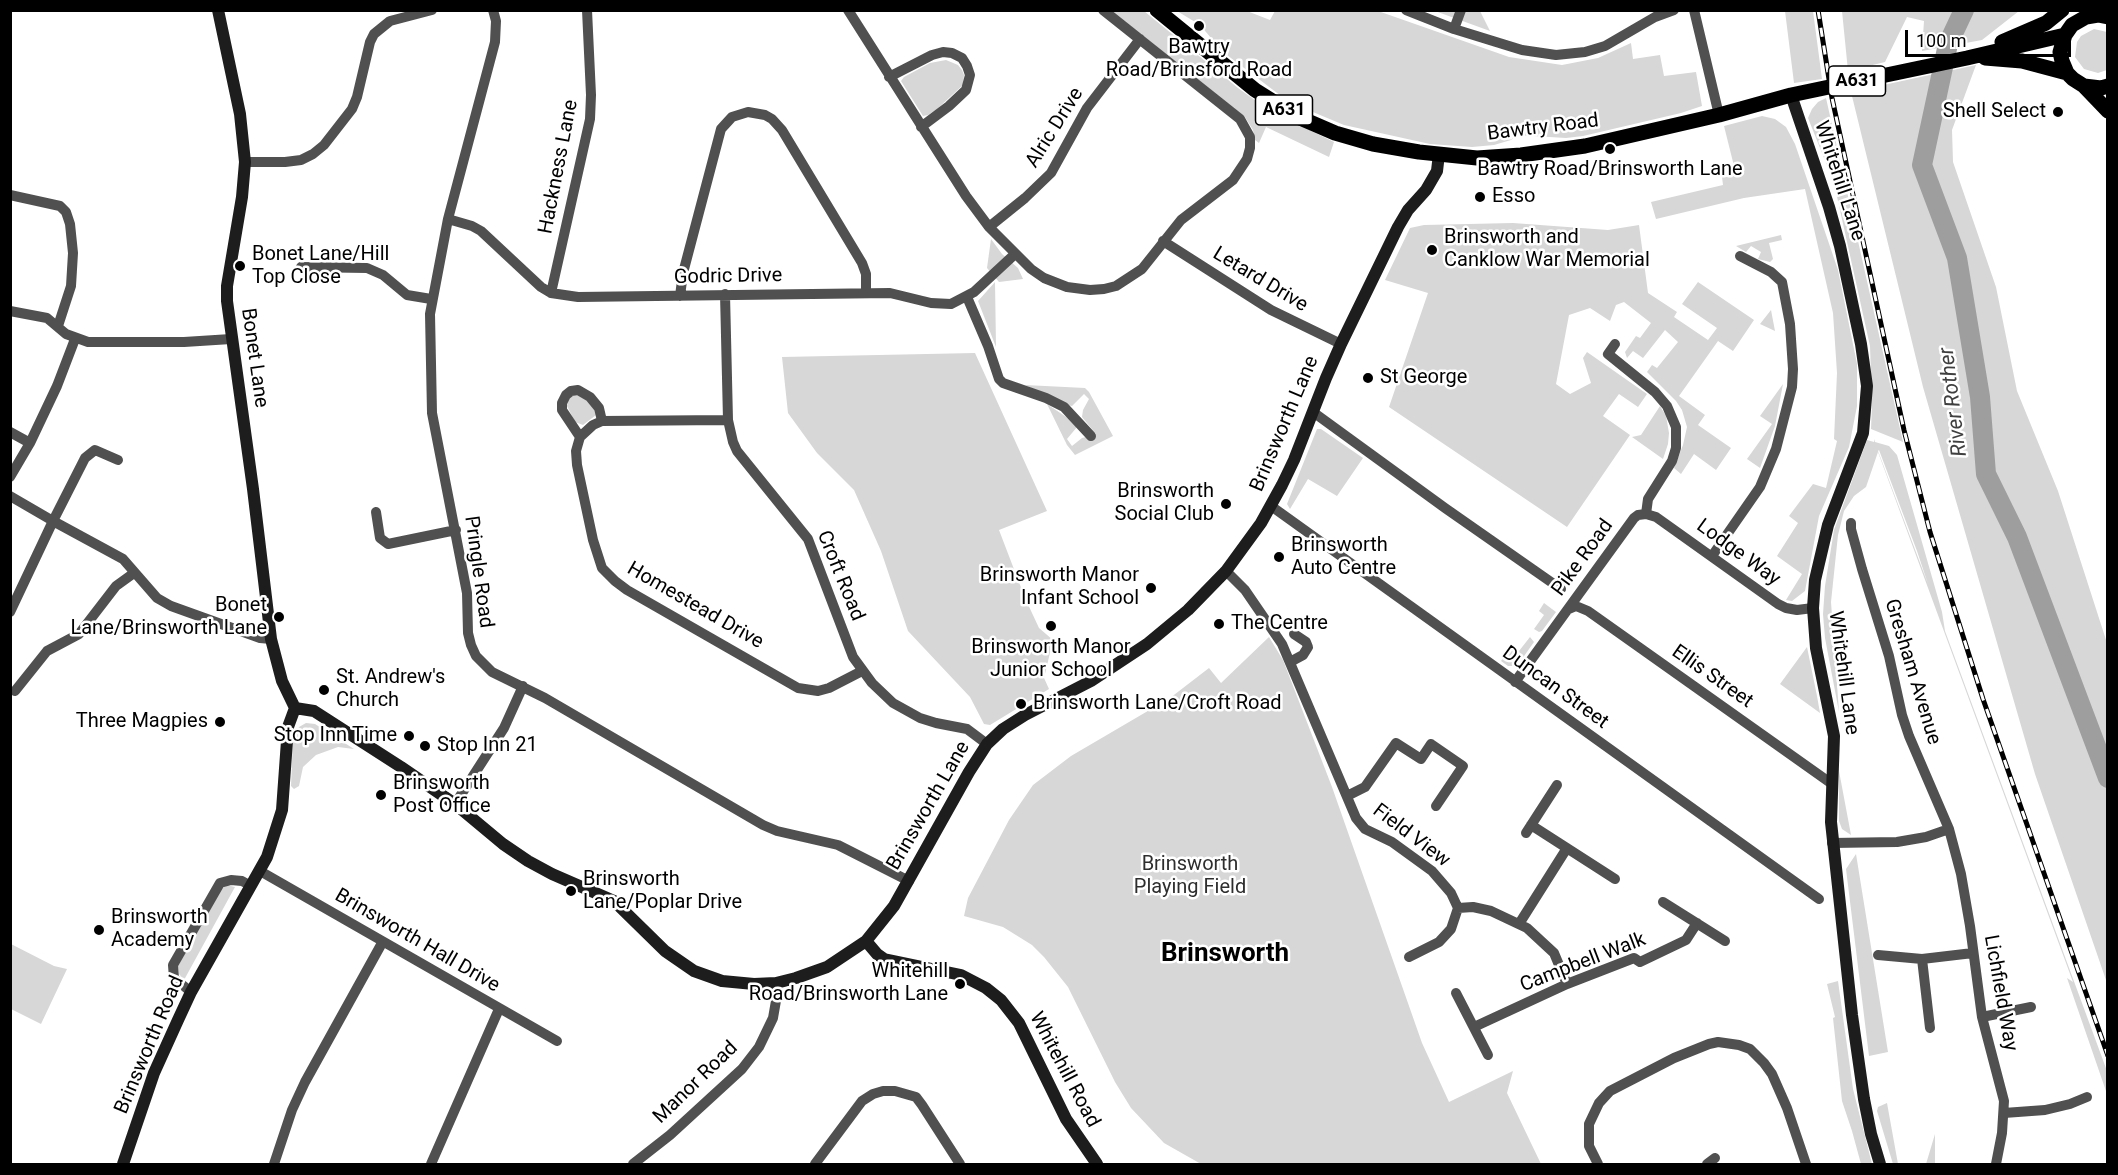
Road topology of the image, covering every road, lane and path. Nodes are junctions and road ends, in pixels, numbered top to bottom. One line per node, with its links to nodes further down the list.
1 (218, 10): 28 (main road, Bonet Lane)
2 (432, 10): 28 (street)
3 (493, 10): 30 (street, Pringle Road)
4 (587, 10): 36 (street, Hackness Lane)
5 (849, 10): 20 (street)
6 (1104, 10): 17 (street)
7 (1157, 10): 27 (main road, Bawtry Road / A631)
8 (1406, 10): 15 (street)
9 (1461, 10): 15 (street)
10 (1674, 10): 15 (street)
11 (1694, 10): 25 (street)
12 (2062, 10): 18 (main road)
13 (2087, 14): 14 (main road); 16 (main road)
14 (2108, 17)
15 (1454, 29)
16 (2065, 35): 18 (main road, Bawtry Road); 19 (main road)
17 (1140, 39): 31 (street, Alric Drive); 32 (street)
18 (1963, 59): 19 (main road, Bawtry Road / A631); 23 (main road, Bawtry Road / A631)
19 (2067, 73): 21 (main road)
20 (889, 77): 26 (street); 26 (street)
21 (2084, 86): 22 (main road); 24 (main road)
22 (2108, 86)
23 (1791, 95): 25 (main road, Bawtry Road / A631); 68 (main road, Whitehill Lane)
24 (2108, 111)
25 (1719, 115): 27 (main road, Bawtry Road / A631)
26 (921, 127): 31 (street)
27 (1439, 154): 46 (main road, Brinsworth Lane)
28 (245, 162): 45 (main road, Bonet Lane)
29 (10, 195): 43 (street)
30 (448, 219): 36 (street, Godric Drive); 41 (street, Pringle Road)
31 (989, 227): 33 (street)
32 (1163, 241): 33 (street); 46 (street, Letard Drive)
33 (1015, 254): 40 (street, Godric Drive)
34 (1740, 256): 64 (street)
35 (301, 267): 41 (street)
36 (552, 293): 39 (street, Godric Drive)
37 (866, 293): 38 (street, Godric Drive); 39 (street); 40 (street, Godric Drive)
38 (725, 294): 39 (street, Godric Drive); 49 (street, Croft Road)
39 (680, 296)
40 (967, 297): 52 (street)
41 (431, 299): 63 (street, Pringle Road)
42 (10, 311): 43 (street)
43 (58, 326): 44 (street)
44 (75, 339): 45 (street); 54 (street)
45 (231, 339): 72 (main road, Bonet Lane)
46 (1341, 344): 48 (main road, Brinsworth Lane)
47 (1615, 344): 60 (street)
48 (1313, 412): 58 (main road, Brinsworth Lane); 67 (street)
49 (728, 420): 50 (street); 74 (street, Croft Road)
50 (602, 421): 53 (street); 53 (street)
51 (10, 432): 54 (street)
52 (1091, 436)
53 (580, 437): 74 (street, Homestead Drive)
54 (30, 443): 56 (street)
55 (118, 460): 61 (street)
56 (10, 477)
57 (10, 496): 61 (street)
58 (1271, 506): 65 (main road, Brinsworth Lane); 75 (street, Duncan Street)
59 (376, 512): 63 (street)
60 (1646, 514): 64 (street, Lodge Way); 69 (street, Pike Road)
61 (53, 521): 66 (street); 70 (street)
62 (1851, 523): 85 (street, Gresham Avenue)
63 (456, 530): 76 (street, Pringle Road)
64 (1712, 556): 68 (street, Lodge Way)
65 (1226, 571): 73 (street, Field View); 79 (main road, Brinsworth Lane)
66 (134, 573): 72 (street); 77 (street)
67 (1562, 589)
68 (1813, 608): 80 (main road, Whitehill Lane)
69 (1569, 609): 75 (street, Pike Road); 80 (street, Ellis Street)
70 (10, 612)
71 (1294, 634): 73 (street)
72 (271, 639): 78 (main road, Bonet Lane)
73 (1290, 662): 82 (street, Field View)
74 (862, 671): 79 (street, Croft Road)
75 (1515, 682): 92 (street, Duncan Street)
76 (523, 686): 83 (street); 90 (street, Pringle Road)
77 (15, 691)
78 (296, 708): 83 (main road, Brinsworth Lane); 88 (main road, Brinsworth Road)
79 (987, 744): 90 (main road, Brinsworth Lane)
80 (1832, 784): 86 (main road, Whitehill Lane)
81 (1557, 785): 87 (street)
82 (1347, 796): 84 (street); 94 (street, Field View)
83 (454, 804): 104 (main road, Brinsworth Lane)
84 (1436, 806)
85 (1949, 829): 86 (street); 100 (street, Lichfield Way)
86 (1832, 843): 126 (main road, Whitehill Lane)
87 (1568, 848): 89 (street); 96 (street)
88 (260, 871): 91 (main road, Brinsworth Road); 99 (street, Brinsworth Hall Drive)
89 (1615, 879)
90 (909, 881): 97 (main road, Brinsworth Lane)
91 (251, 886): 106 (main road, Brinsworth Road); 106 (street)
92 (1819, 899)
93 (1663, 902): 95 (street)
94 (1458, 908): 96 (street); 102 (street)
95 (1697, 923): 98 (street); 105 (street, Campbell Walk)
96 (1519, 924): 105 (street)
97 (866, 941): 104 (main road, Brinsworth Lane); 123 (main road, Whitehill Road)
98 (1725, 941)
99 (382, 943): 109 (street, Brinsworth Hall Drive); 118 (street)
100 (1973, 953): 103 (street); 110 (street, Lichfield Way)
101 (1878, 955): 103 (street)
102 (1409, 957)
103 (1922, 959): 112 (street)
104 (776, 983): 120 (street, Manor Road)
105 (1567, 984): 111 (street, Campbell Walk)
106 (191, 992): 117 (main road, Brinsworth Road)
107 (1456, 993): 111 (street)
108 (2031, 1007): 110 (street)
109 (499, 1009): 113 (street, Brinsworth Hall Drive); 119 (street)
110 (1982, 1017): 116 (street, Lichfield Way)
111 (1474, 1027): 114 (street)
112 (1930, 1028)
113 (556, 1041)
114 (1488, 1055)
115 (2087, 1097): 116 (street)
116 (2004, 1113): 127 (street, Lichfield Way)
117 (123, 1164)
118 (274, 1164)
119 (431, 1164)
120 (633, 1164)
121 (815, 1164): 122 (street)
122 (960, 1164)
123 (1097, 1164)
124 (1598, 1164): 125 (street)
125 (1806, 1164)
126 (1880, 1164)
127 (1996, 1164)

